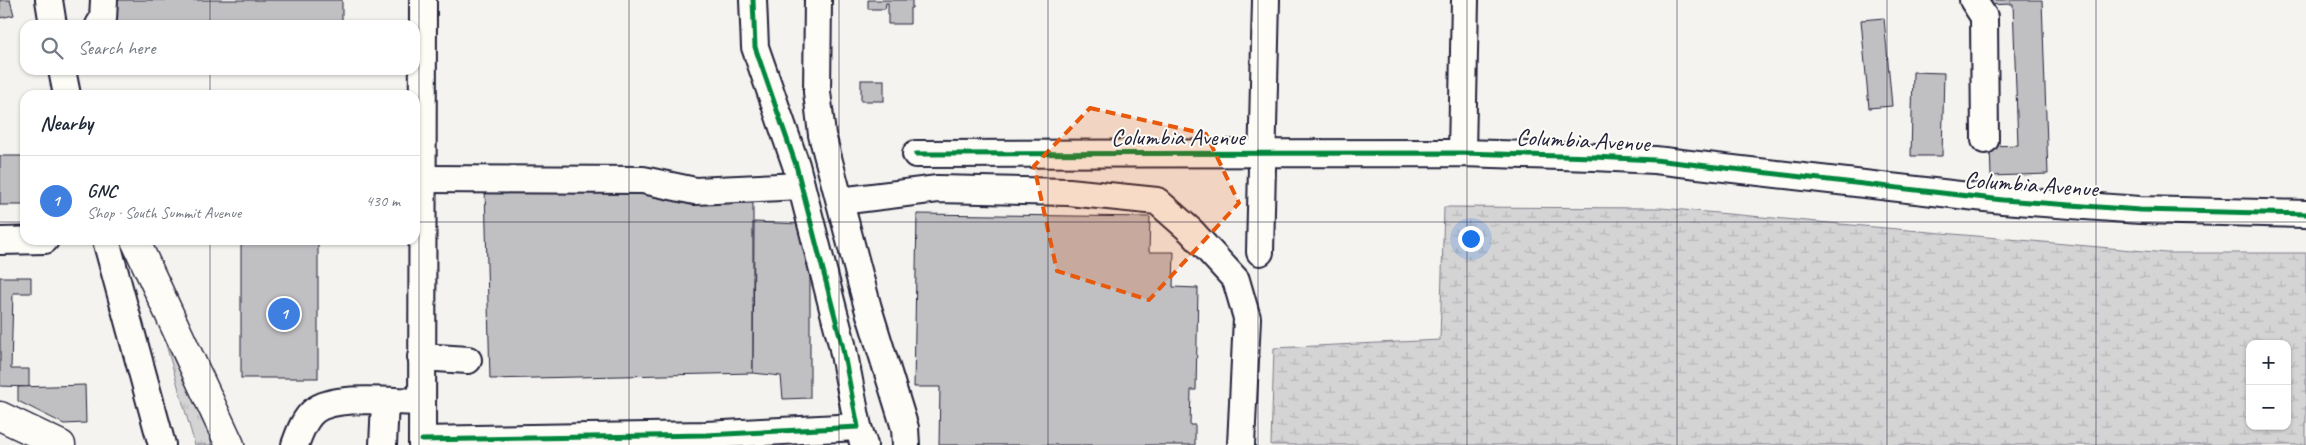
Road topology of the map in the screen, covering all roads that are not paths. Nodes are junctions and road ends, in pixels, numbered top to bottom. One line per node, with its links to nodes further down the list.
1 (49, 0): 9 (street)
2 (104, 0): 10 (street)
3 (423, 0): 13 (street)
4 (753, 0): 20 (street)
5 (818, 0): 21 (street)
6 (1266, 0): 18 (street)
7 (1465, 0): 16 (street)
8 (1973, 0): 14 (street)
9 (52, 20)
10 (102, 20)
11 (63, 75): 12 (street)
12 (66, 90)
13 (420, 98)
14 (1985, 140)
15 (420, 143): 19 (street)
16 (1462, 153): 18 (street, Columbia Avenue); 22 (street, Columbia Avenue)
17 (916, 154): 18 (street, Columbia Avenue)
18 (1262, 155): 27 (street)
19 (423, 179): 20 (street); 28 (street)
20 (801, 186): 33 (street)
21 (840, 201): 40 (street); 41 (street)
22 (2306, 214)
23 (0, 241): 24 (street)
24 (20, 241)
25 (107, 245): 37 (street)
26 (137, 245): 38 (highway)
27 (1260, 252)
28 (421, 357): 29 (street); 31 (street)
29 (468, 360)
30 (384, 402): 31 (street); 34 (street); 39 (street)
31 (422, 402): 35 (street)
32 (0, 416): 36 (highway)
33 (861, 436): 35 (street)
34 (302, 439)
35 (422, 443)
36 (61, 445)
37 (162, 445)
38 (230, 445)
39 (384, 445)
40 (906, 445)
41 (1241, 445)

